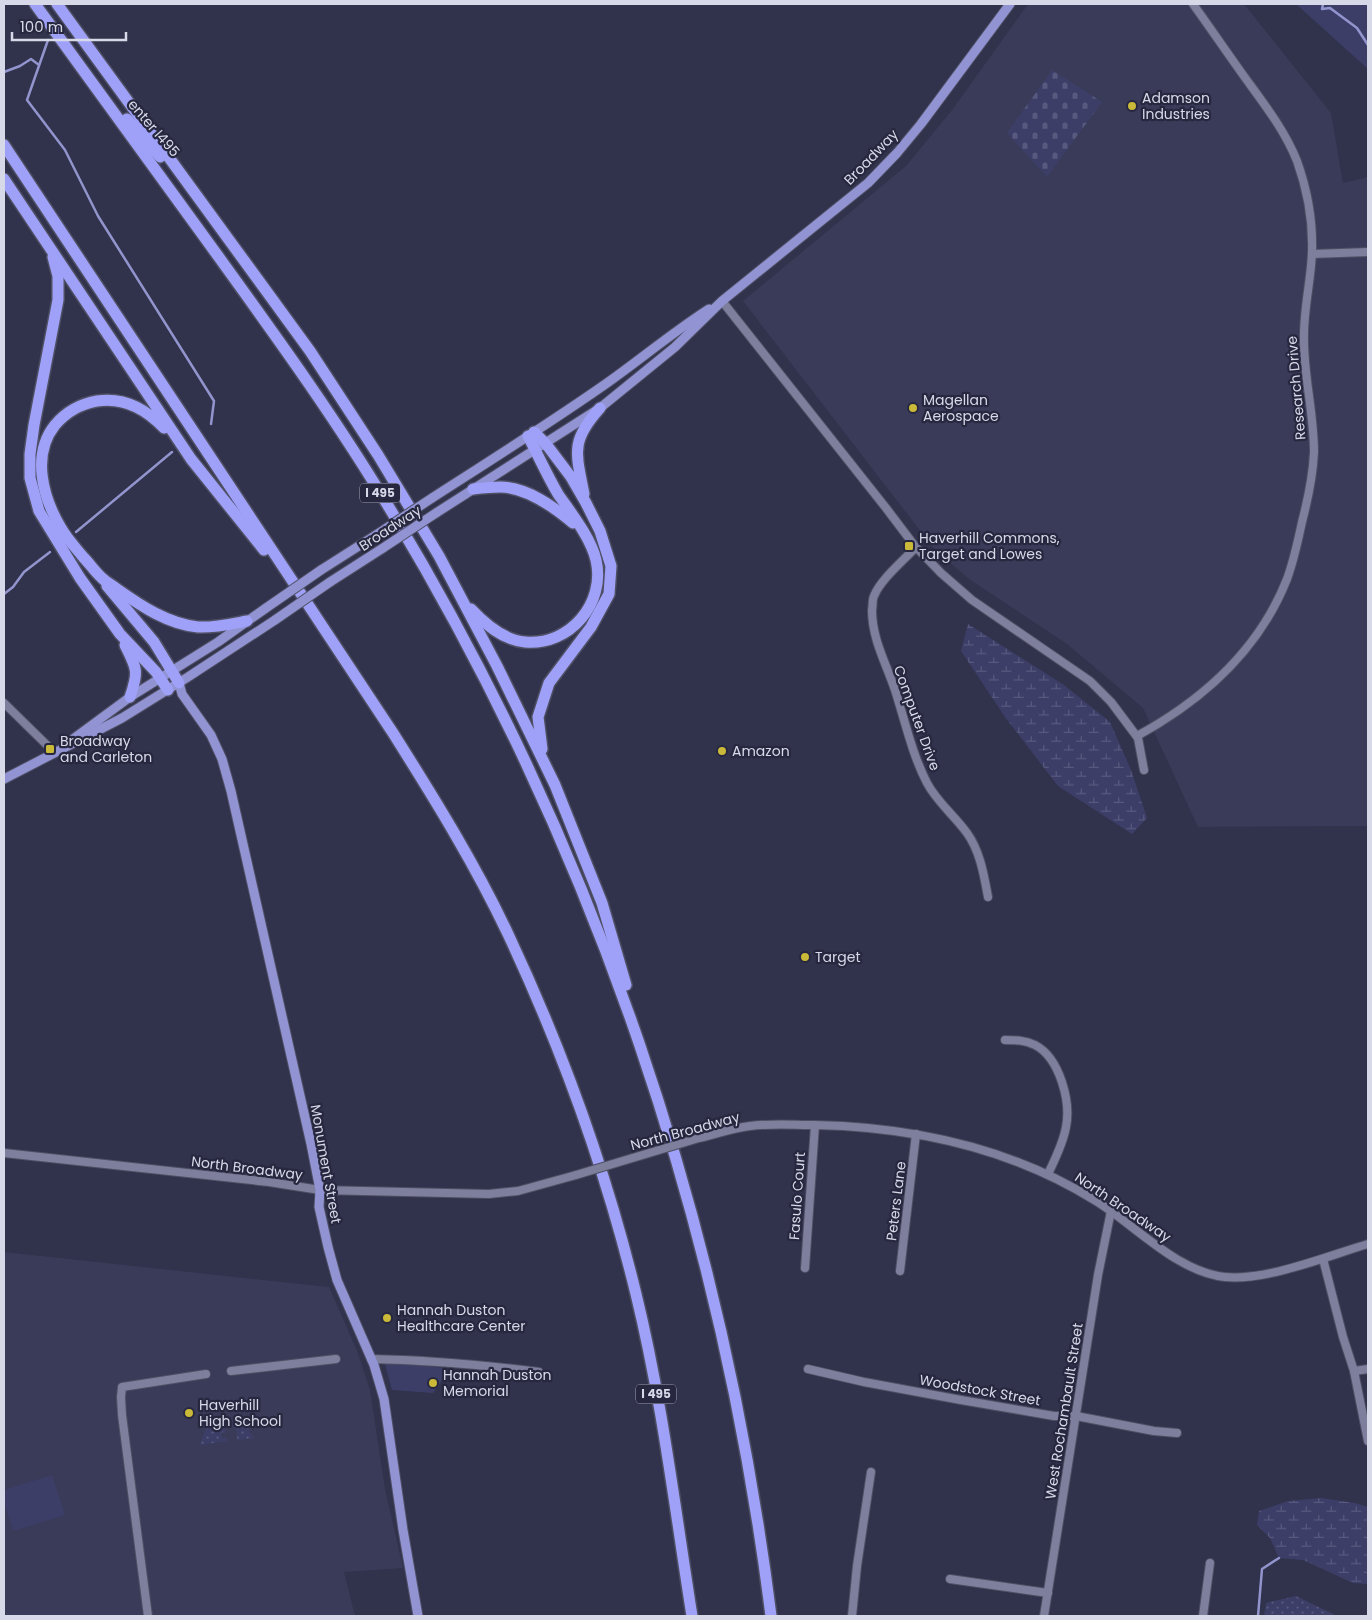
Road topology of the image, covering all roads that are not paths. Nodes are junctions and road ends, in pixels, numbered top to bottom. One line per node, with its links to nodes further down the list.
1 (35, 4): 5 (highway, I 495)
2 (57, 4): 8 (highway)
3 (1010, 4): 12 (main road, Broadway)
4 (1193, 4): 11 (street, Research Drive)
5 (77, 62): 8 (highway, enter I495); 38 (highway, I 495)
6 (4, 145): 22 (highway, I 495)
7 (4, 179): 9 (highway)
8 (209, 213): 23 (highway)
9 (51, 248): 16 (highway); 25 (highway)
10 (1368, 252): 11 (street)
11 (1312, 254): 32 (street, Research Drive)
12 (722, 301): 13 (main road, Broadway); 14 (main road, Broadway); 20 (street)
13 (600, 408): 15 (main road, Broadway); 18 (highway)
14 (531, 434): 15 (highway); 24 (main road, Broadway, bridge)
15 (541, 447): 17 (main road, Broadway); 18 (highway); 19 (highway)
16 (184, 448): 21 (highway); 22 (highway)
17 (473, 489): 19 (highway); 28 (main road, Broadway, bridge)
18 (586, 503): 34 (highway)
19 (581, 529): 23 (highway)
20 (916, 547): 32 (street); 37 (street, Computer Drive)
21 (102, 578): 24 (highway); 26 (highway)
22 (302, 596): 67 (highway, I 495)
23 (463, 600): 34 (highway)
24 (247, 621): 26 (main road, Broadway)
25 (120, 634): 27 (highway); 30 (highway)
26 (172, 671): 27 (main road, Broadway); 28 (highway)
27 (161, 678): 29 (highway); 30 (main road, Broadway)
28 (180, 688): 29 (main road, Broadway); 44 (main road, Monument Street)
29 (168, 690): 33 (main road, Broadway)
30 (130, 697): 33 (main road, Broadway)
31 (4, 703): 33 (street)
32 (1137, 736): 35 (street)
33 (55, 752): 36 (main road, Broadway)
34 (543, 760): 38 (highway)
35 (1144, 770)
36 (4, 779)
37 (988, 897)
38 (636, 1033): 68 (highway, I 495)
39 (1005, 1040): 43 (street)
40 (815, 1125): 41 (street, North Broadway); 44 (street, North Broadway, bridge); 48 (street, Fasulo Court)
41 (916, 1134): 43 (street, North Broadway); 49 (street, Peters Lane)
42 (4, 1154): 44 (street, North Broadway)
43 (1048, 1174): 45 (street, North Broadway)
44 (320, 1190): 51 (main road, Monument Street)
45 (1111, 1211): 47 (street, North Broadway); 58 (street, West Rochambault Street)
46 (1368, 1244): 47 (street, North Broadway)
47 (1323, 1258): 55 (street)
48 (805, 1268)
49 (900, 1271)
50 (336, 1359): 54 (street)
51 (371, 1359): 57 (street); 66 (main road, Monument Street)
52 (808, 1369): 58 (street, Woodstock Street)
53 (1368, 1369): 55 (street)
54 (232, 1371)
55 (1354, 1371): 60 (street)
56 (206, 1374): 65 (street)
57 (542, 1377)
58 (1076, 1416): 59 (street, Woodstock Street); 64 (street, West Rochambault Street)
59 (1177, 1433)
60 (1368, 1442)
61 (871, 1472): 69 (street)
62 (1210, 1563): 71 (street)
63 (950, 1579): 64 (street)
64 (1048, 1592): 70 (street, West Rochambault Street)
65 (148, 1616)
66 (418, 1616)
67 (692, 1616)
68 (771, 1616)
69 (852, 1616)
70 (1044, 1616)
71 (1203, 1616)

